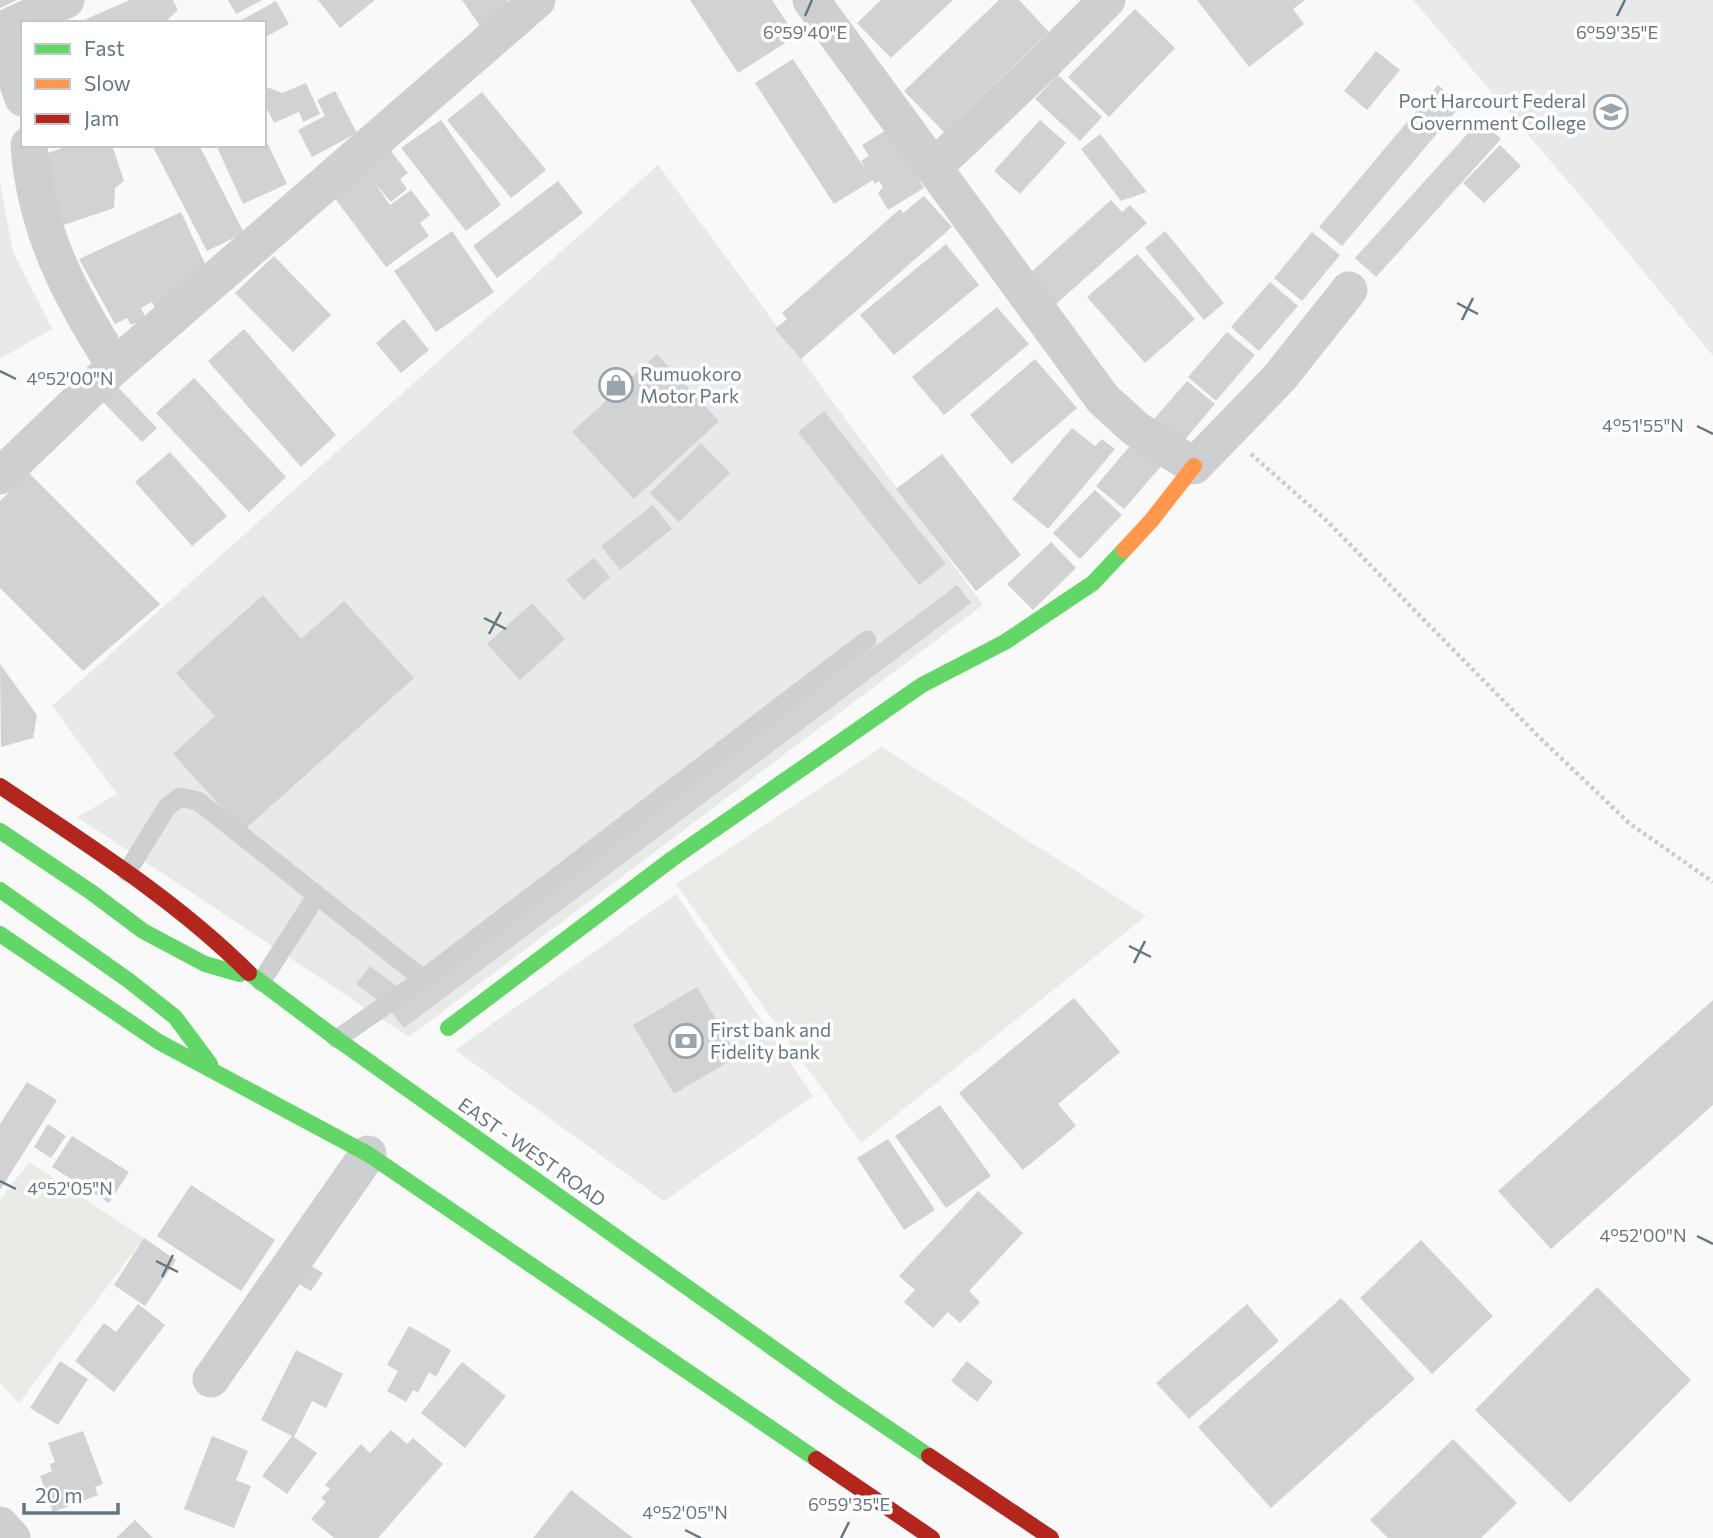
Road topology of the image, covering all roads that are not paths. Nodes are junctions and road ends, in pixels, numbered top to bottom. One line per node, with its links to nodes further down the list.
1 (66, 0): 5 (street)
2 (537, 0): 12 (street)
3 (811, 0): 10 (street)
4 (1107, 0): 10 (street)
5 (23, 21)
6 (21, 22): 7 (street)
7 (0, 32): 8 (street)
8 (21, 92)
9 (29, 147): 12 (street)
10 (933, 168): 13 (street)
11 (1349, 290): 13 (street)
12 (115, 366): 14 (street)
13 (1194, 466): 24 (main road)
14 (0, 476)
15 (867, 640): 22 (lane)
16 (0, 786): 18 (main road, EAST - WEST ROAD)
17 (0, 831): 23 (main road)
18 (127, 872): 20 (lane); 23 (main road, EAST - WEST ROAD)
19 (0, 890): 26 (main road)
20 (317, 895): 22 (lane); 23 (lane)
21 (0, 934): 26 (main road)
22 (423, 979): 25 (lane)
23 (258, 981): 25 (main road, EAST - WEST ROAD)
24 (447, 1028)
25 (337, 1039): 32 (main road, EAST - WEST ROAD)
26 (216, 1073): 27 (main road)
27 (368, 1154): 28 (street); 31 (main road)
28 (211, 1379)
29 (0, 1525): 30 (street)
30 (12, 1538)
31 (932, 1538)
32 (1051, 1538)

